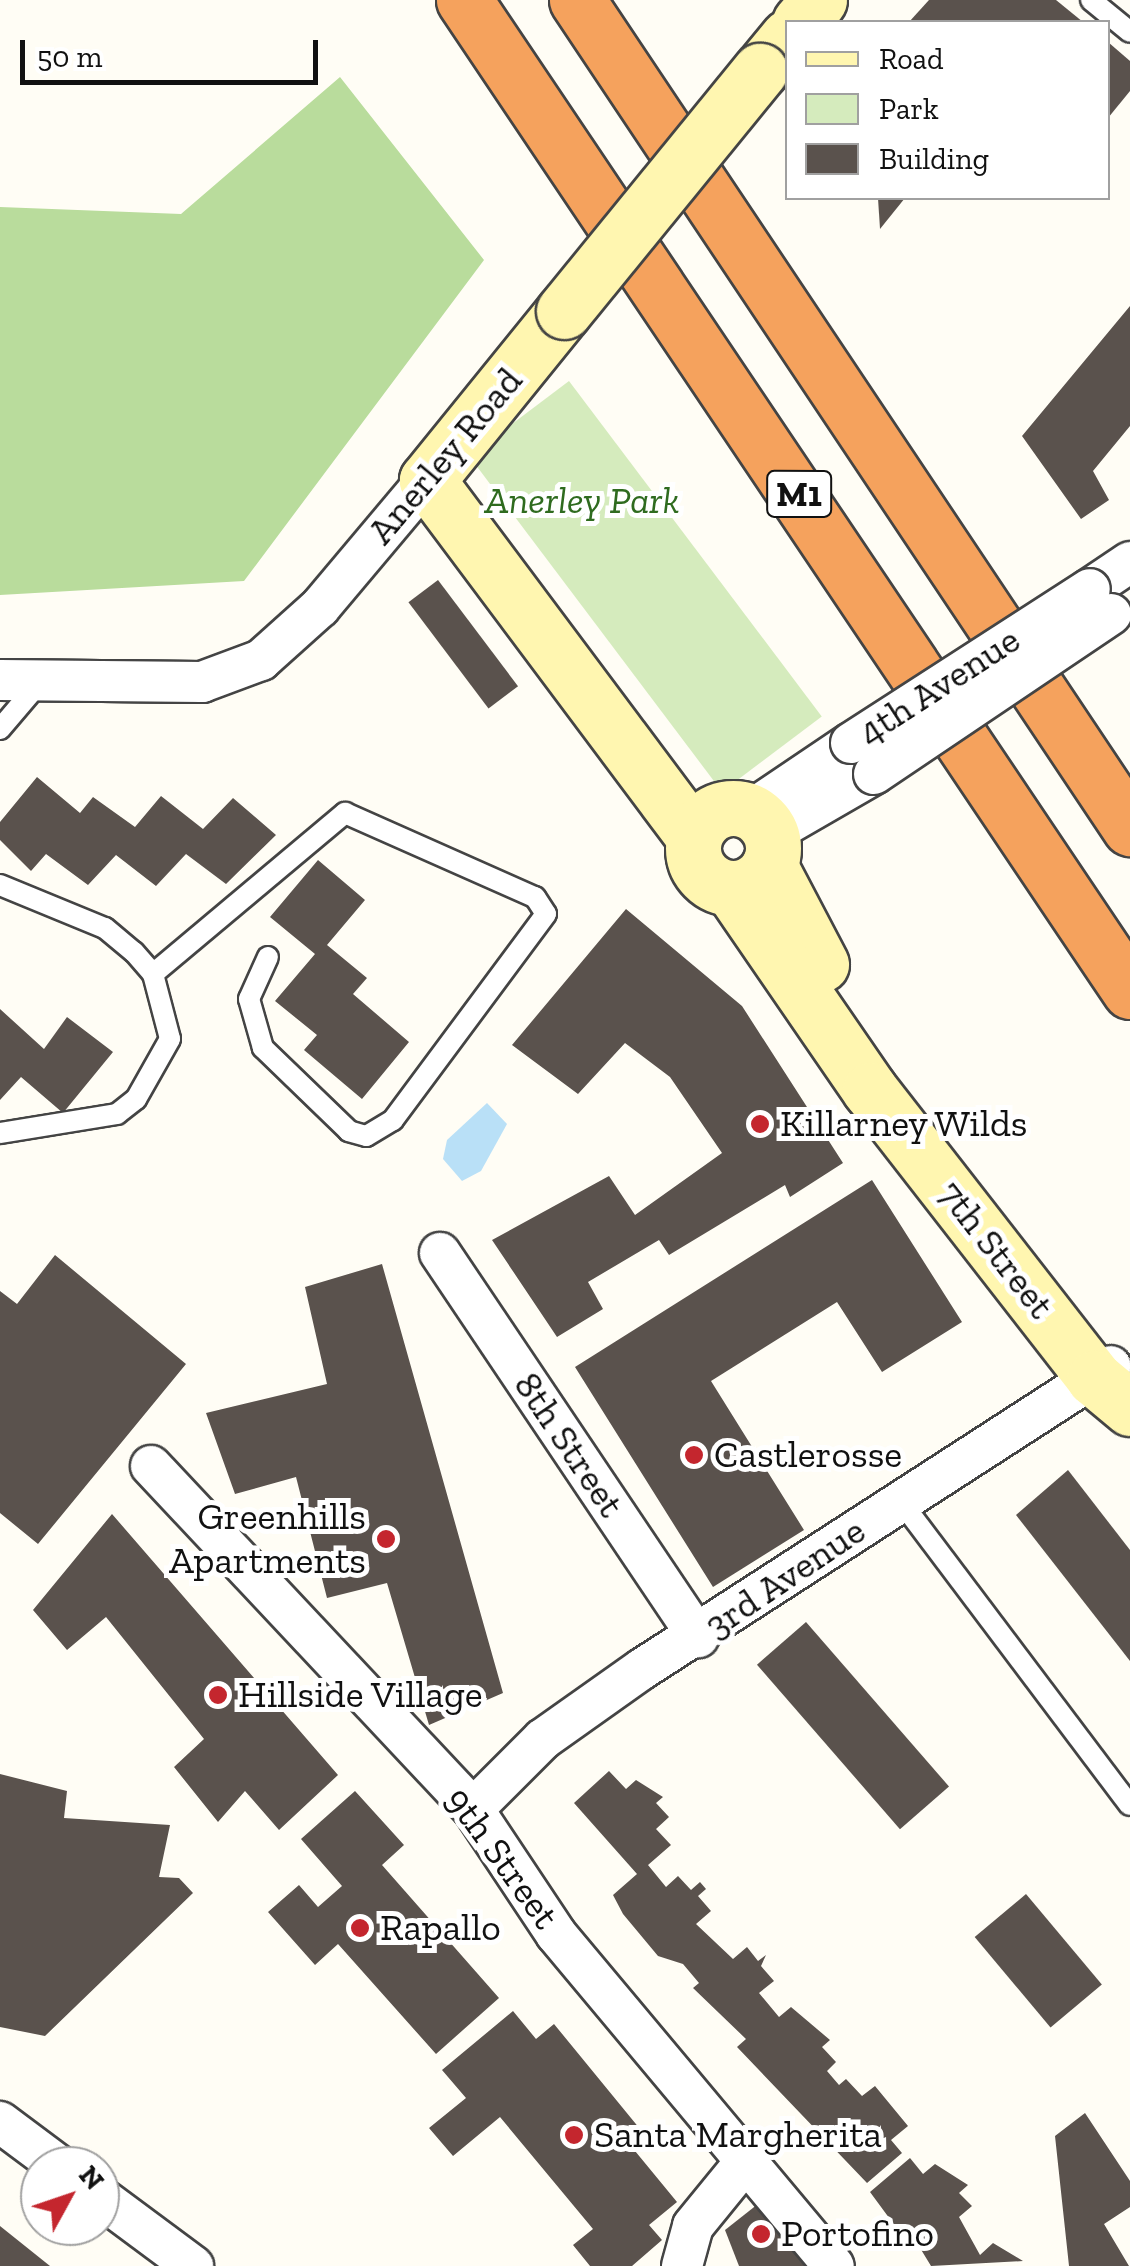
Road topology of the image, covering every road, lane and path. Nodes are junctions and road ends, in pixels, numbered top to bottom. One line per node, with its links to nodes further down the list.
1 (464, 0): 18 (highway, M1)
2 (576, 0): 13 (highway, M1)
3 (819, 0): 5 (street)
4 (1091, 0): 6 (lane)
5 (802, 20)
6 (1130, 32)
7 (774, 54): 8 (street, Anerley Road, bridge)
8 (428, 480): 11 (street, Anerley Road); 14 (street, 7th Street)
9 (1130, 562): 10 (street, 4th Avenue)
10 (1110, 601): 14 (street, 4th Avenue, bridge)
11 (20, 681): 12 (lane)
12 (0, 729)
13 (1130, 828)
14 (738, 841): 21 (street, 7th Street)
15 (0, 886): 17 (lane)
16 (268, 957): 17 (lane)
17 (153, 974): 19 (lane)
18 (1130, 992)
19 (0, 1133)
20 (440, 1253): 24 (street, 8th Street)
21 (1116, 1389): 23 (street, 3rd Avenue)
22 (151, 1466): 26 (street, 9th Street)
23 (899, 1500): 24 (street, 3rd Avenue); 25 (lane)
24 (698, 1637): 26 (street, 3rd Avenue)
25 (1130, 1805)
26 (474, 1809): 29 (street, 9th Street)
27 (0, 2122): 28 (street)
28 (32, 2146)
29 (746, 2161): 32 (street); 33 (street, 9th Street)
30 (120, 2212): 31 (street)
31 (193, 2266)
32 (682, 2266)
33 (834, 2266)

